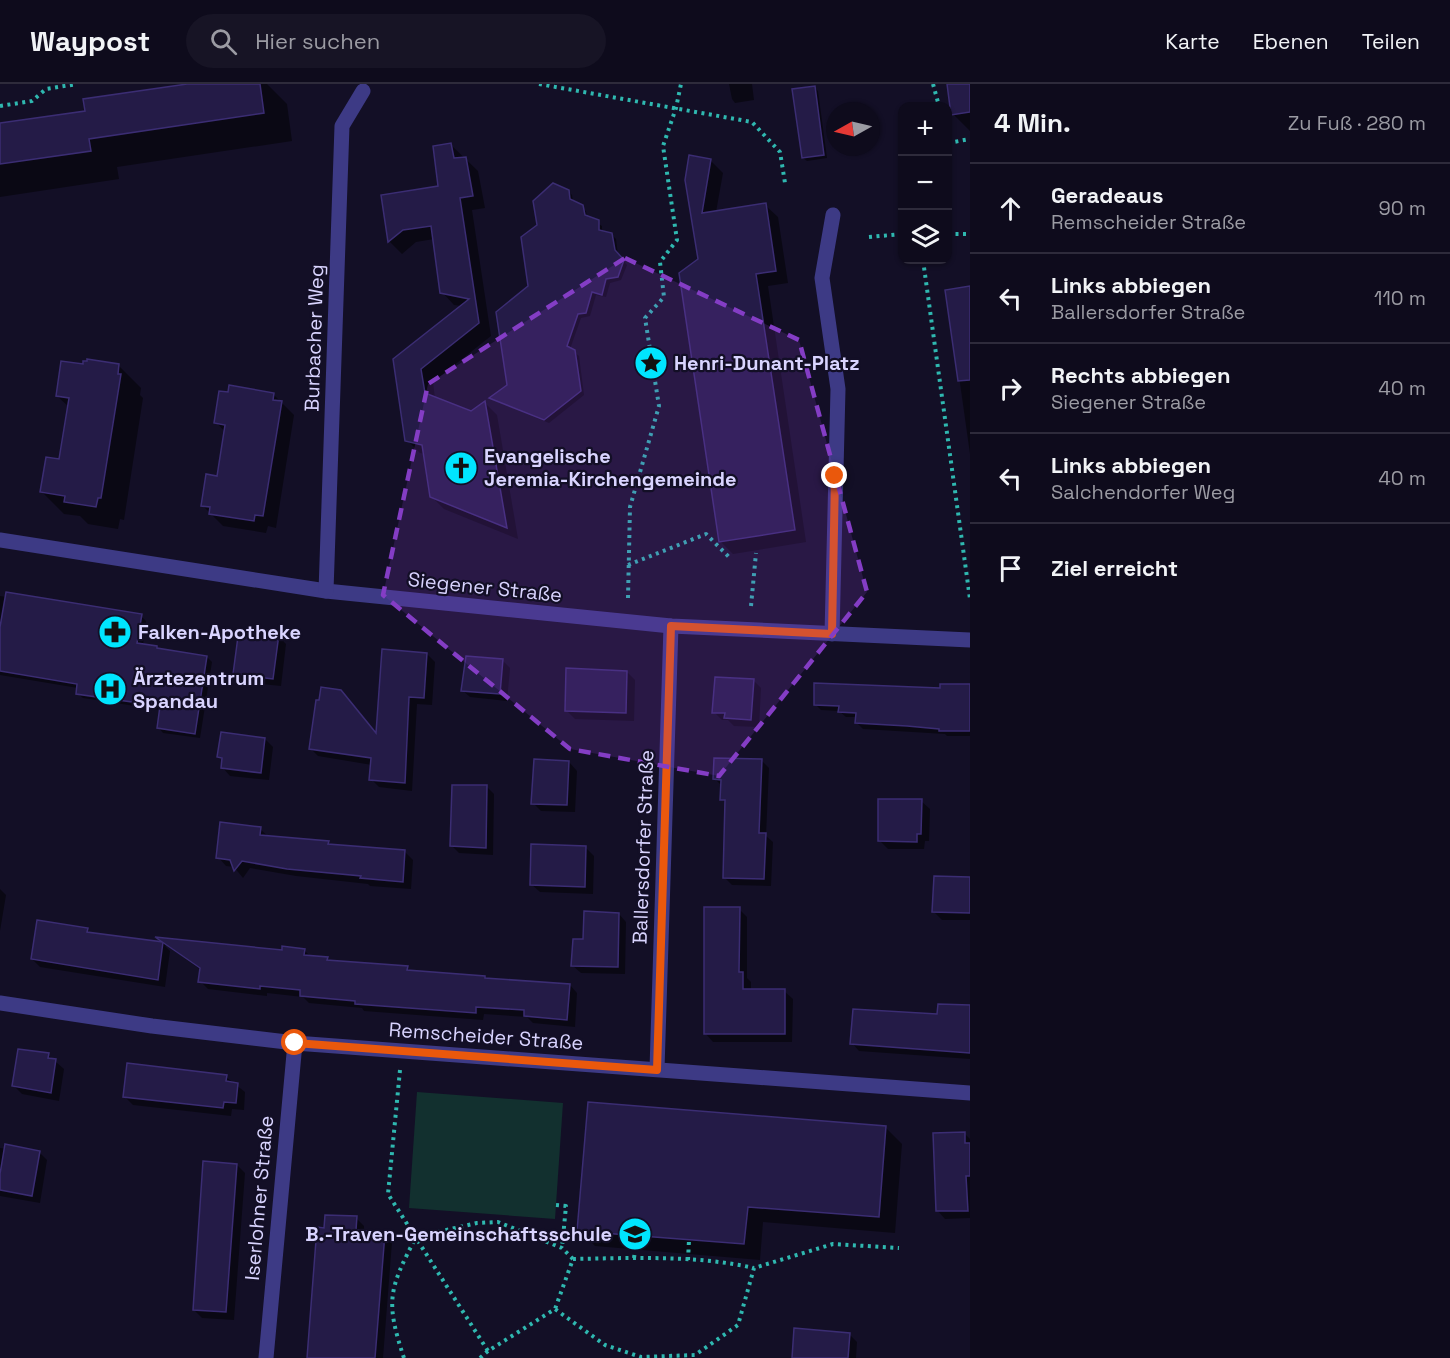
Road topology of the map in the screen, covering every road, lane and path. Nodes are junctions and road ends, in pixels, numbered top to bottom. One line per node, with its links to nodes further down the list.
1 (77, 84): 7 (path)
2 (539, 84): 8 (path)
3 (681, 84): 8 (path)
4 (933, 84): 6 (path)
5 (363, 91): 23 (street, Burbacher Weg)
6 (938, 102)
7 (0, 106)
8 (676, 108): 11 (path); 21 (path)
9 (970, 139): 10 (path)
10 (952, 141)
11 (785, 183)
12 (833, 215): 28 (street)
13 (898, 234): 16 (path)
14 (952, 234): 15 (path)
15 (970, 234)
16 (869, 237)
17 (924, 264): 22 (path)
18 (0, 540): 23 (street, Siegener Straße)
19 (756, 553): 26 (path)
20 (729, 557): 21 (path)
21 (628, 565): 24 (path)
22 (969, 583): 25 (path)
23 (326, 591): 27 (street, Siegener Straße)
24 (628, 598)
25 (970, 599)
26 (752, 606)
27 (671, 626): 28 (street, Siegener Straße); 33 (street, Ballersdorfer Straße)
28 (832, 634): 29 (street, Siegener Straße)
29 (970, 640)
30 (0, 1003): 31 (street, Remscheider Straße)
31 (295, 1043): 33 (street, Remscheider Straße); 47 (street, Iserlohner Straße)
32 (400, 1067): 37 (path)
33 (657, 1070): 34 (street, Remscheider Straße)
34 (970, 1093)
35 (556, 1205): 39 (path)
36 (637, 1236): 41 (path)
37 (416, 1237): 39 (path); 46 (path); 48 (path)
38 (689, 1240): 43 (path)
39 (562, 1248): 42 (path)
40 (899, 1248): 44 (path)
41 (634, 1257): 42 (path); 43 (path)
42 (573, 1259): 45 (path)
43 (688, 1260): 44 (path)
44 (754, 1268): 45 (path)
45 (555, 1309): 46 (path)
46 (488, 1351): 49 (path)
47 (266, 1358)
48 (404, 1358)
49 (480, 1358)

